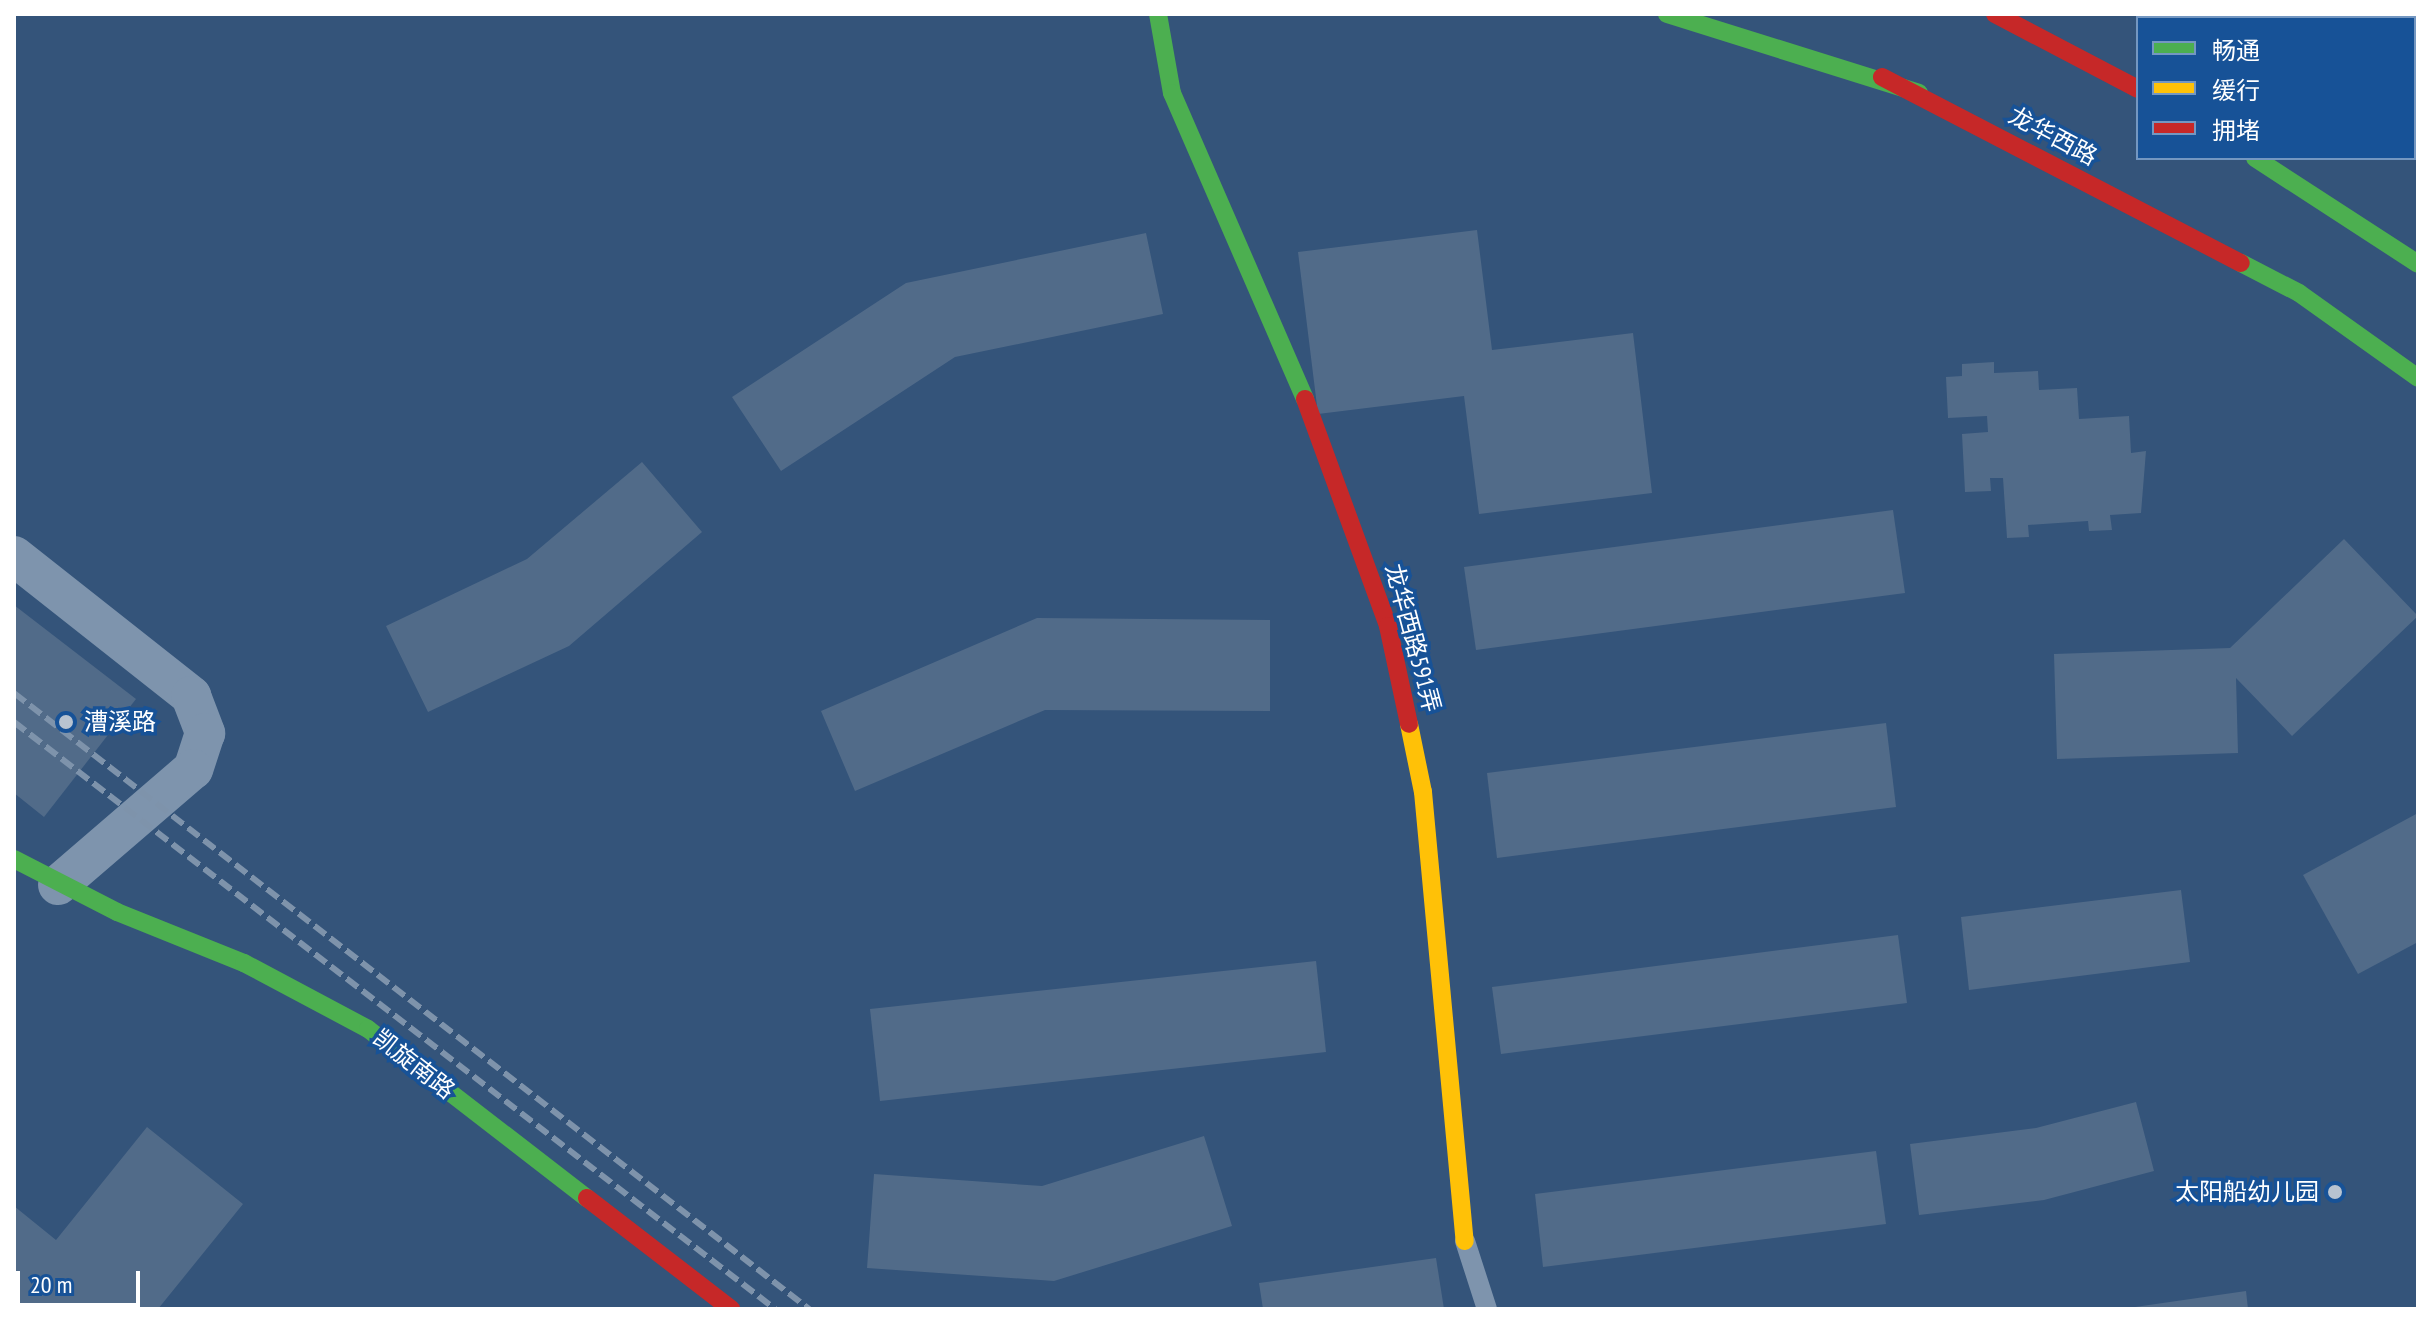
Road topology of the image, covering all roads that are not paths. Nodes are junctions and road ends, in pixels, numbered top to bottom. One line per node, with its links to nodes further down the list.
1 (1158, 14): 13 (main road, 龙华西路591弄)
2 (1667, 14): 6 (main road)
3 (1733, 14): 6 (main road, 龙华西路)
4 (1995, 14): 5 (main road)
5 (2136, 88)
6 (1919, 93): 9 (main road, 龙华西路)
7 (2258, 160): 8 (main road)
8 (2418, 264)
9 (2418, 378)
10 (14, 556): 12 (street)
11 (14, 859): 12 (main road, 凯旋南路)
12 (58, 885): 14 (main road, 凯旋南路)
13 (1465, 1241): 15 (lane, 龙华西路591弄)
14 (731, 1309)
15 (1487, 1309)

